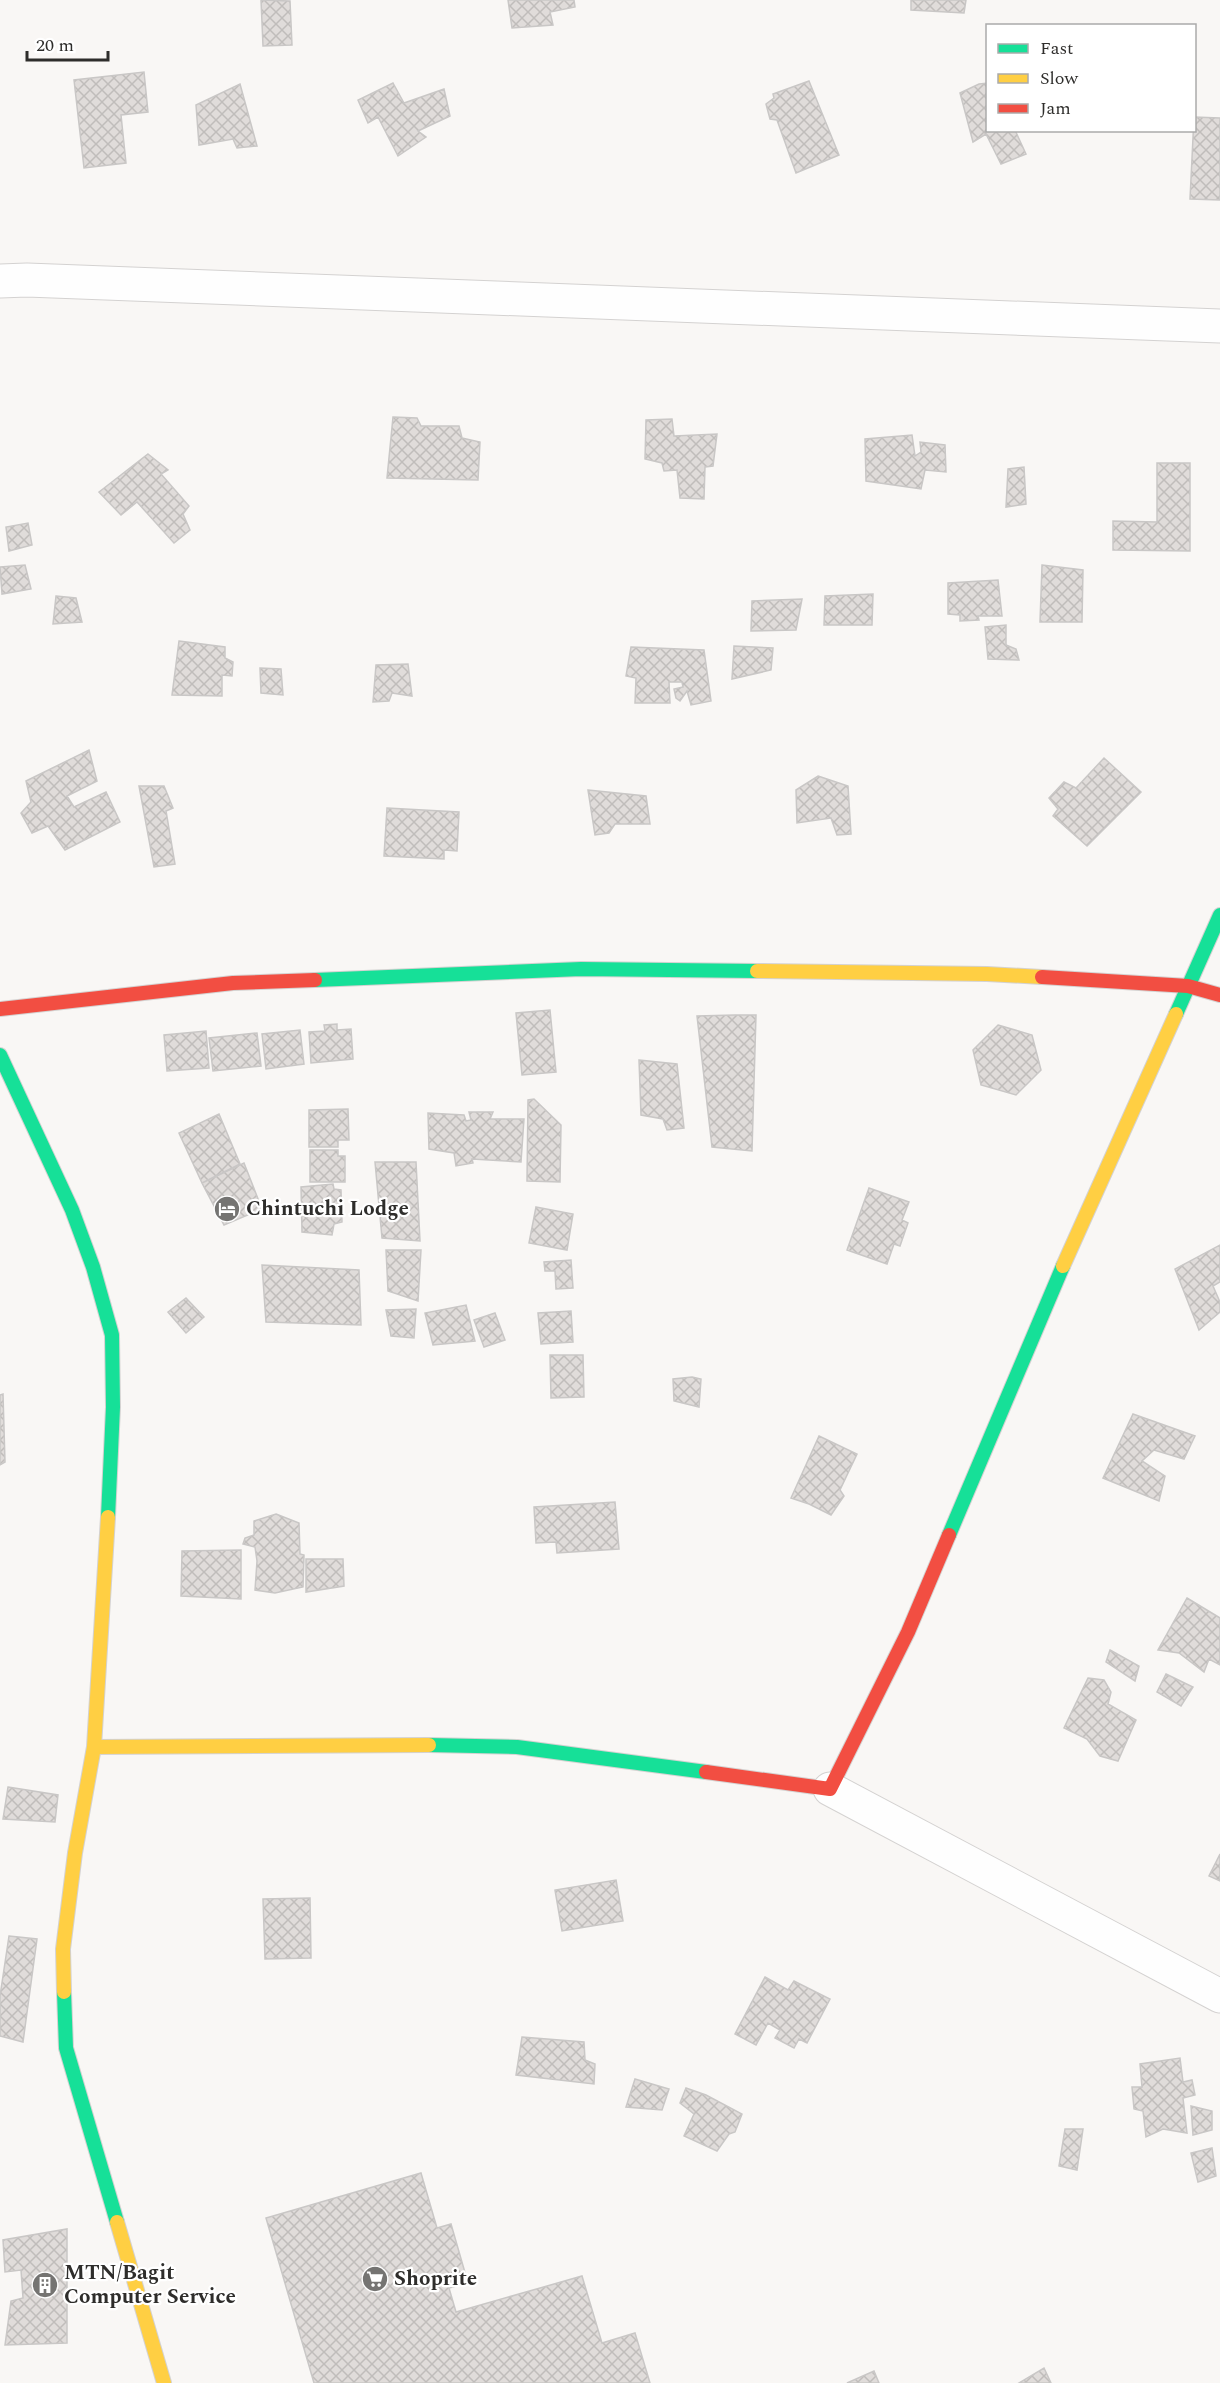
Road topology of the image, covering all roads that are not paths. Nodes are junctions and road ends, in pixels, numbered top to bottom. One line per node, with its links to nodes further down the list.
1 (0, 281): 2 (street)
2 (1220, 326)
3 (1220, 915): 4 (street)
4 (1188, 986): 5 (street); 6 (street); 9 (street)
5 (1220, 995)
6 (0, 1009)
7 (0, 1055): 8 (street)
8 (94, 1746): 9 (street); 11 (street)
9 (830, 1790): 10 (street)
10 (1220, 1996)
11 (164, 2383)

